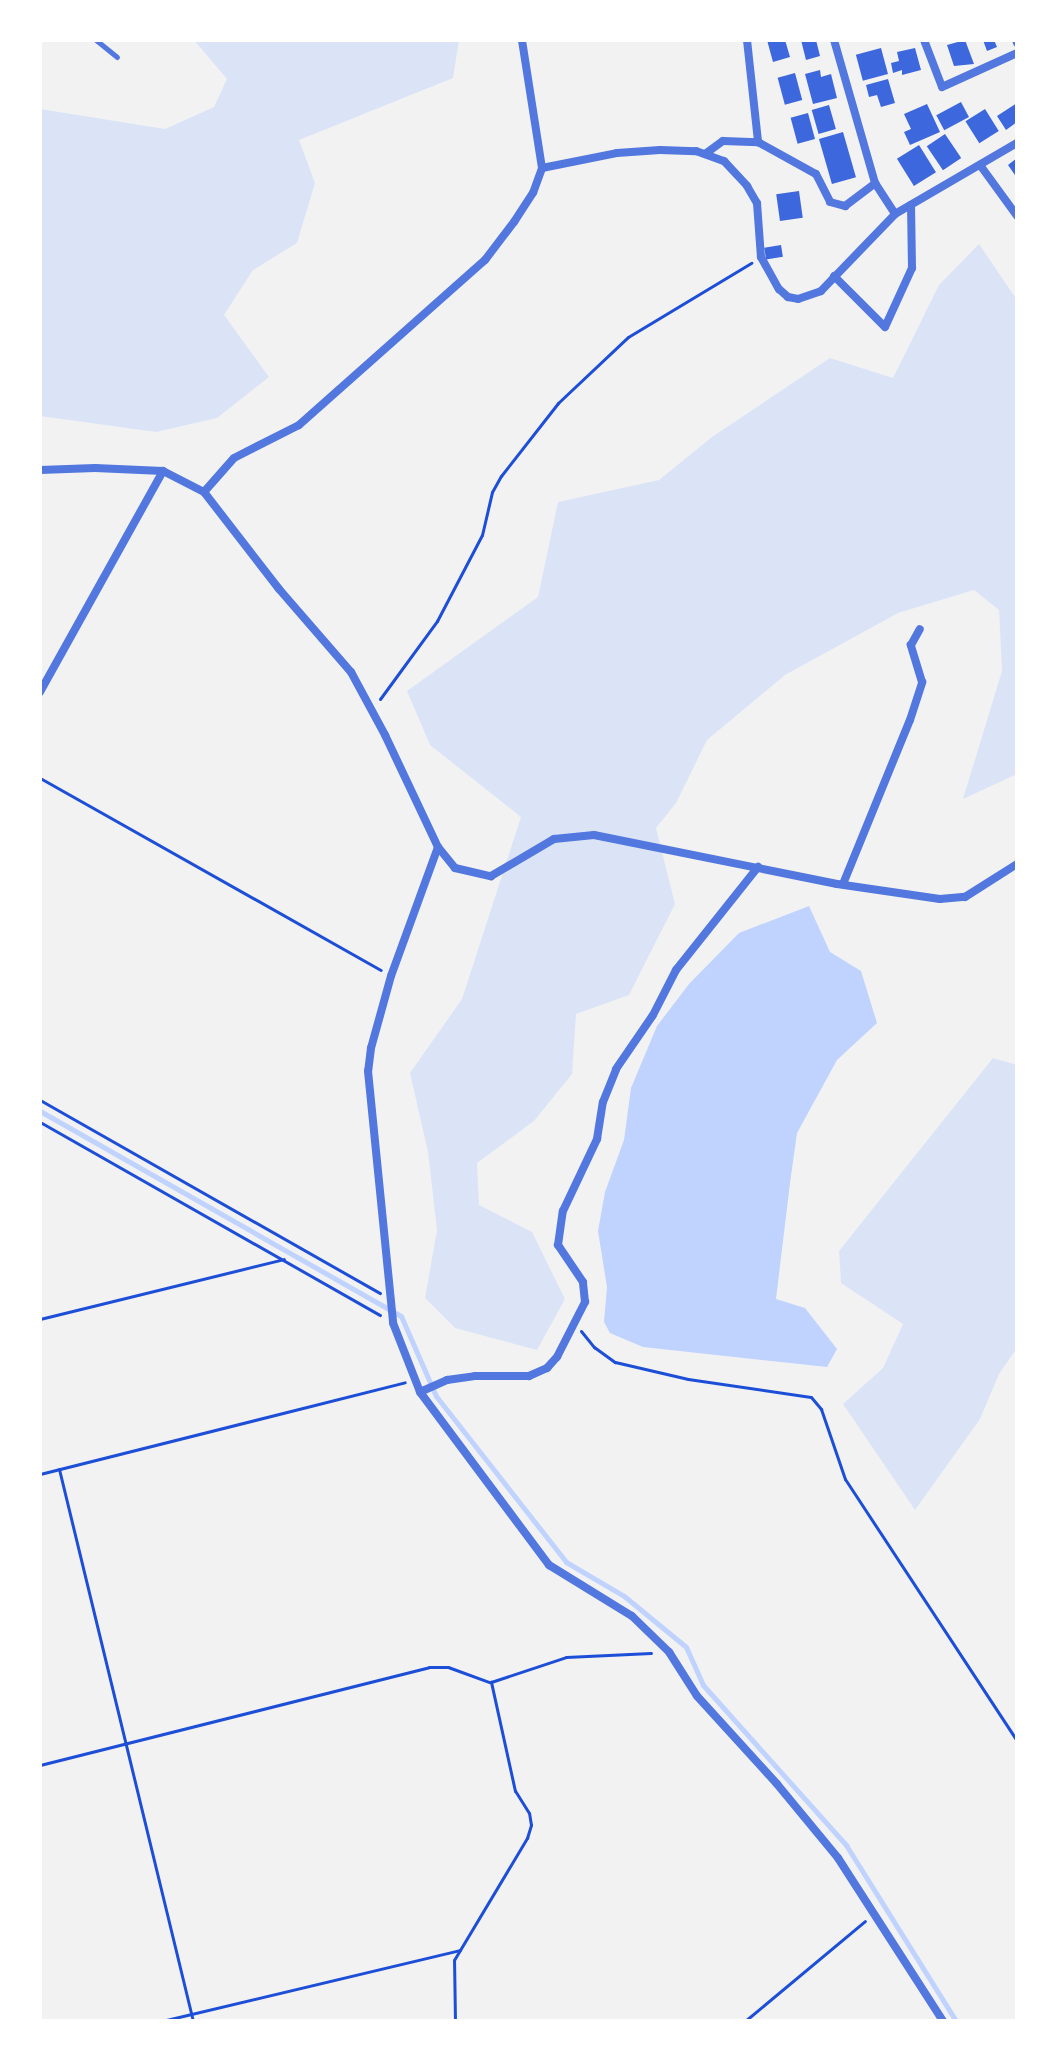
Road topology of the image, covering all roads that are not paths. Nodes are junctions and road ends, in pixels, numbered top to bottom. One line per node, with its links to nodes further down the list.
1 (96, 40): 7 (lane)
2 (522, 40): 12 (street)
3 (747, 40): 8 (street)
4 (834, 40): 13 (street)
5 (924, 40): 6 (street)
6 (1017, 53)
7 (117, 57)
8 (758, 142): 10 (street); 13 (street)
9 (1017, 143): 11 (street)
10 (705, 154): 12 (street); 17 (street)
11 (980, 165): 14 (street); 16 (street)
12 (542, 168): 20 (street)
13 (875, 183): 15 (street)
14 (911, 205): 15 (street); 17 (street)
15 (895, 214): 17 (street)
16 (1017, 216)
17 (834, 276)
18 (40, 470): 19 (street)
19 (163, 471): 20 (street); 22 (street)
20 (204, 492): 23 (street)
21 (920, 629): 26 (street)
22 (40, 692)
23 (438, 847): 25 (street); 27 (street)
24 (1017, 864): 26 (street)
25 (758, 867): 26 (street); 27 (street)
26 (843, 884)
27 (420, 1392): 28 (street)
28 (943, 2021)

